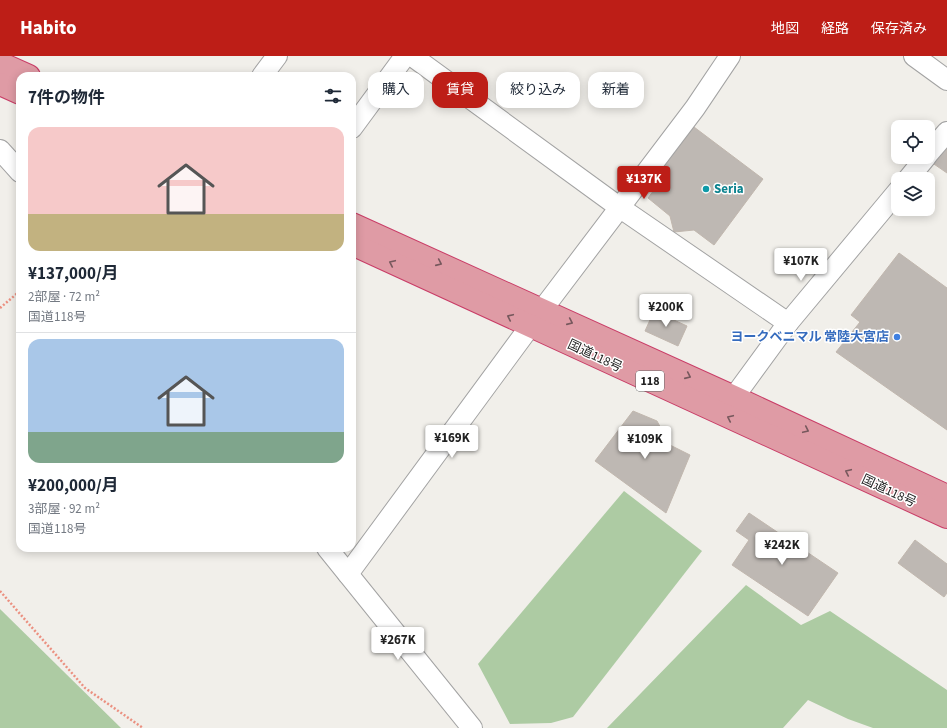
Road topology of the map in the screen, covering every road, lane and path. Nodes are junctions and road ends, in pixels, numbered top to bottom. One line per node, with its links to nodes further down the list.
1 (277, 56): 8 (street)
2 (406, 56): 12 (street)
3 (412, 56): 20 (street)
4 (730, 56): 20 (street)
5 (914, 56): 9 (street)
6 (0, 63): 7 (highway)
7 (20, 72)
8 (265, 72)
9 (947, 80)
10 (0, 84): 11 (highway)
11 (16, 91)
12 (356, 123)
13 (947, 132): 14 (street)
14 (935, 146)
15 (0, 150): 17 (street)
16 (920, 164): 18 (street)
17 (16, 168)
18 (914, 172)
19 (891, 199): 26 (street)
20 (619, 207): 25 (street); 26 (street)
21 (356, 226): 25 (highway, 国道118号 / 118, one-way to 25)
22 (356, 246): 25 (highway, 国道118号 / 118, one-way to 22)
23 (16, 294): 24 (path)
24 (0, 308)
25 (536, 318): 27 (highway, 国道118号 / 118, one-way to 27); 29 (highway, 国道118号 / 118, one-way to 25); 31 (street)
26 (788, 323): 27 (street)
27 (734, 397): 28 (highway, 国道118号 / 118, one-way to 28)
28 (947, 496)
29 (947, 517)
30 (330, 552): 31 (street)
31 (348, 574): 34 (street)
32 (0, 591): 33 (path)
33 (143, 728)
34 (472, 728)

